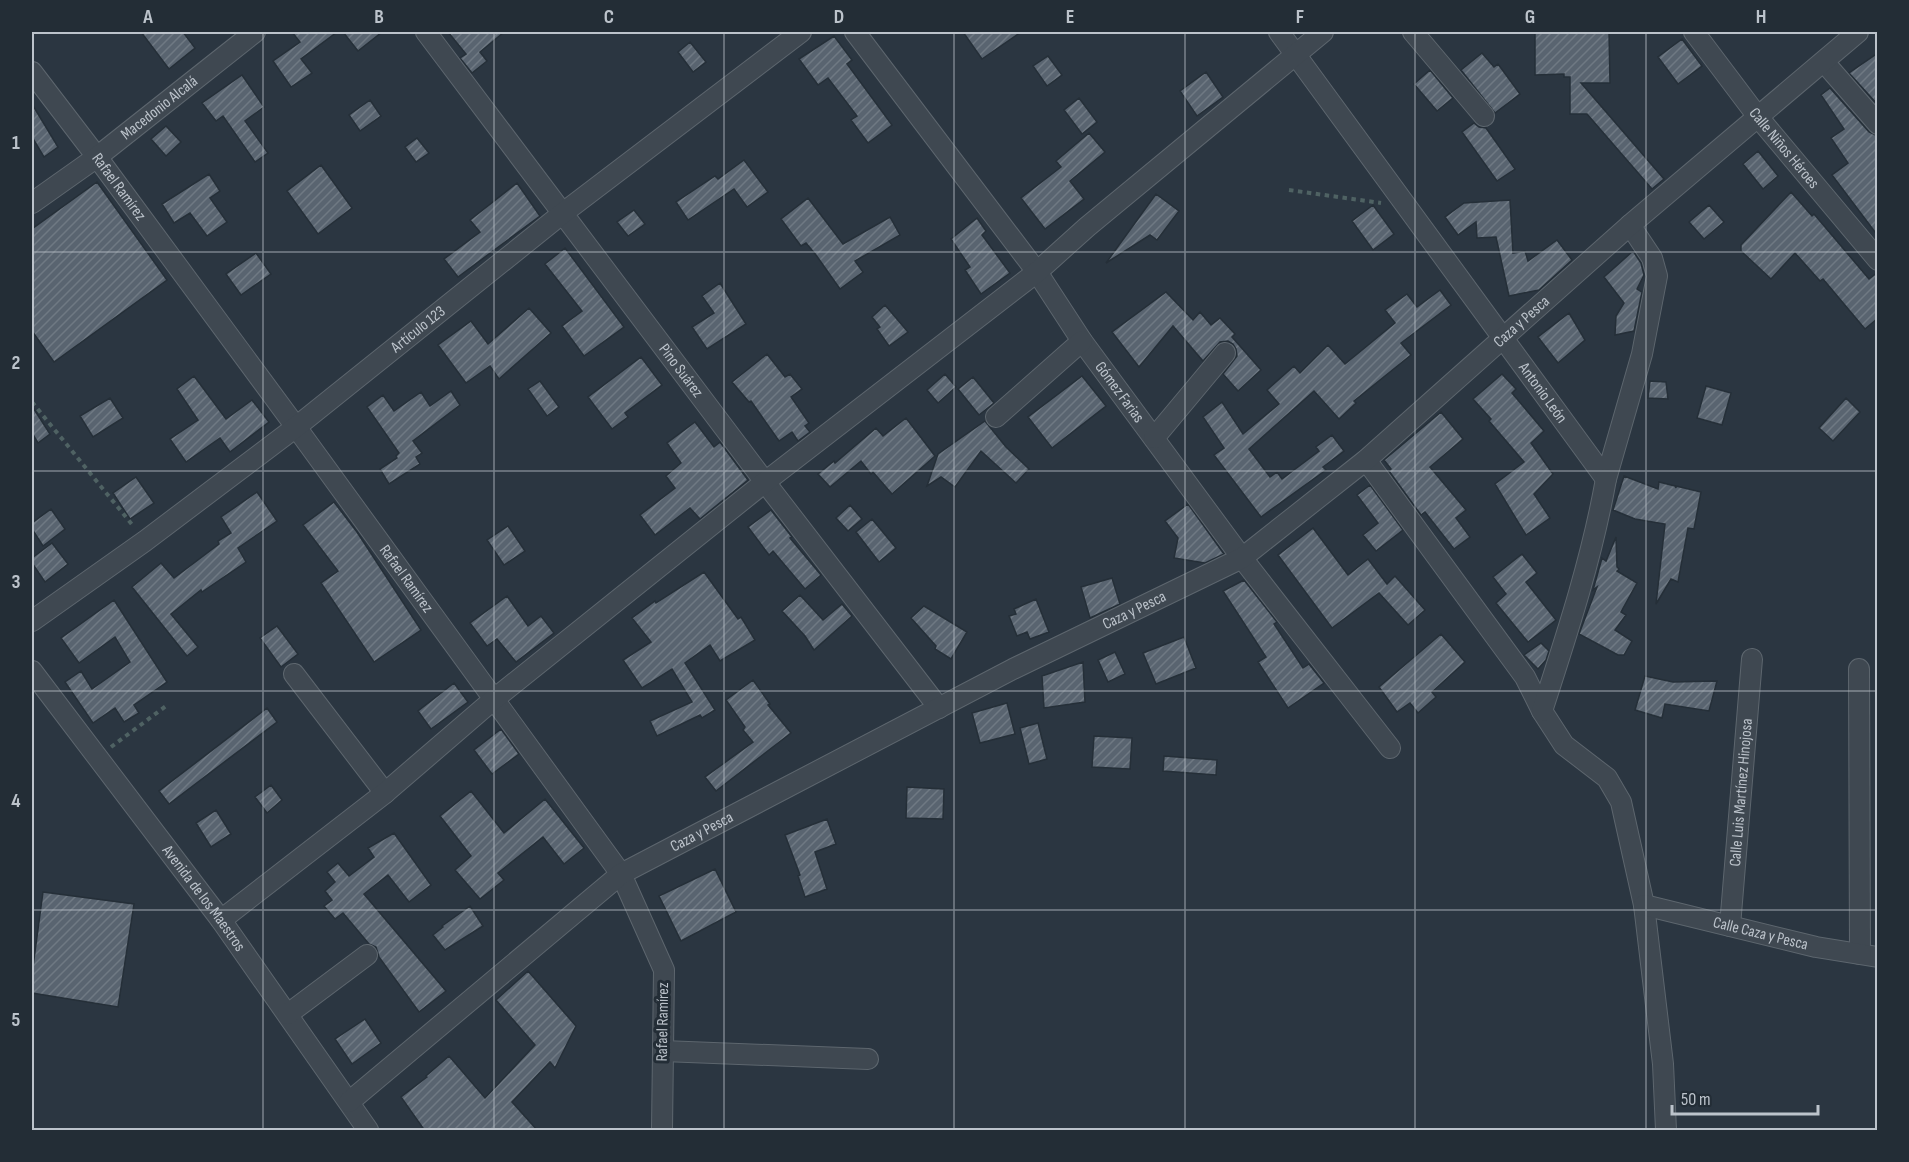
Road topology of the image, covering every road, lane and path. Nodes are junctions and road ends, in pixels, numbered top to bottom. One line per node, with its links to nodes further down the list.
1 (255, 32): 16 (street, Macedonio Alcalá)
2 (426, 32): 20 (street, Pino Suárez)
3 (801, 32): 20 (street, Artículo 123)
4 (855, 32): 23 (street, Gómez Farias)
5 (1279, 32): 10 (street, Antonio León)
6 (1323, 32): 10 (street)
7 (1413, 32): 13 (street)
8 (1694, 32): 14 (street, Calle Niños Héroes)
9 (1858, 32): 11 (street, Caza y Pesca)
10 (1297, 54): 19 (street, Antonio León); 23 (street)
11 (1824, 62): 14 (street, Caza y Pesca); 15 (street)
12 (32, 72): 16 (street, Rafael Ramírez)
13 (1484, 116)
14 (1758, 117): 21 (street, Caza y Pesca); 22 (street, Calle Niños Héroes)
15 (1878, 123)
16 (97, 157): 18 (street, Macedonio Alcalá); 29 (street, Rafael Ramírez)
17 (1289, 190): 19 (path)
18 (32, 203)
19 (1408, 206): 24 (street, Antonio León)
20 (562, 213): 29 (street, Artículo 123); 33 (street, Pino Suárez)
21 (1630, 225): 24 (street, Caza y Pesca); 32 (street)
22 (1878, 261)
23 (1037, 272): 25 (street, Gómez Farias); 33 (street)
24 (1502, 338): 31 (street, Caza y Pesca); 32 (street, Antonio León)
25 (1082, 341): 28 (street); 30 (street, Gómez Farias)
26 (1225, 353): 30 (street)
27 (32, 402): 34 (path)
28 (996, 417)
29 (296, 427): 34 (street, Artículo 123); 41 (street, Rafael Ramírez)
30 (1154, 438): 35 (street, Gómez Farias)
31 (1366, 460): 35 (street, Caza y Pesca); 44 (street)
32 (1606, 479): 44 (street)
33 (765, 482): 41 (street); 43 (street, Pino Suárez)
34 (145, 541): 36 (street, Artículo 123)
35 (1242, 558): 43 (street, Caza y Pesca); 45 (street, Gómez Farias)
36 (32, 621)
37 (1752, 659): 51 (street, Calle Luis Martínez Hinojosa)
38 (1859, 669): 53 (street)
39 (32, 671): 46 (street, Avenida de los Maestros)
40 (294, 674): 47 (street)
41 (494, 700): 47 (street); 48 (street, Rafael Ramírez)
42 (165, 706): 46 (path)
43 (939, 708): 48 (street, Caza y Pesca)
44 (1542, 711): 49 (street)
45 (1390, 748)
46 (96, 758): 50 (street, Avenida de los Maestros)
47 (385, 793): 50 (street)
48 (621, 874): 55 (street, Rafael Ramírez); 57 (street, Caza y Pesca)
49 (1644, 904): 51 (street, Calle Caza y Pesca); 60 (street)
50 (221, 920): 54 (street, Avenida de los Maestros)
51 (1730, 926): 53 (street, Calle Caza y Pesca)
52 (367, 955): 54 (street)
53 (1869, 956)
54 (288, 1014): 57 (street, Avenida de los Maestros)
55 (663, 1051): 56 (street); 59 (street, Rafael Ramírez)
56 (868, 1059)
57 (349, 1102): 58 (street, Avenida de los Maestros)
58 (368, 1131)
59 (662, 1131)
60 (1666, 1131)

